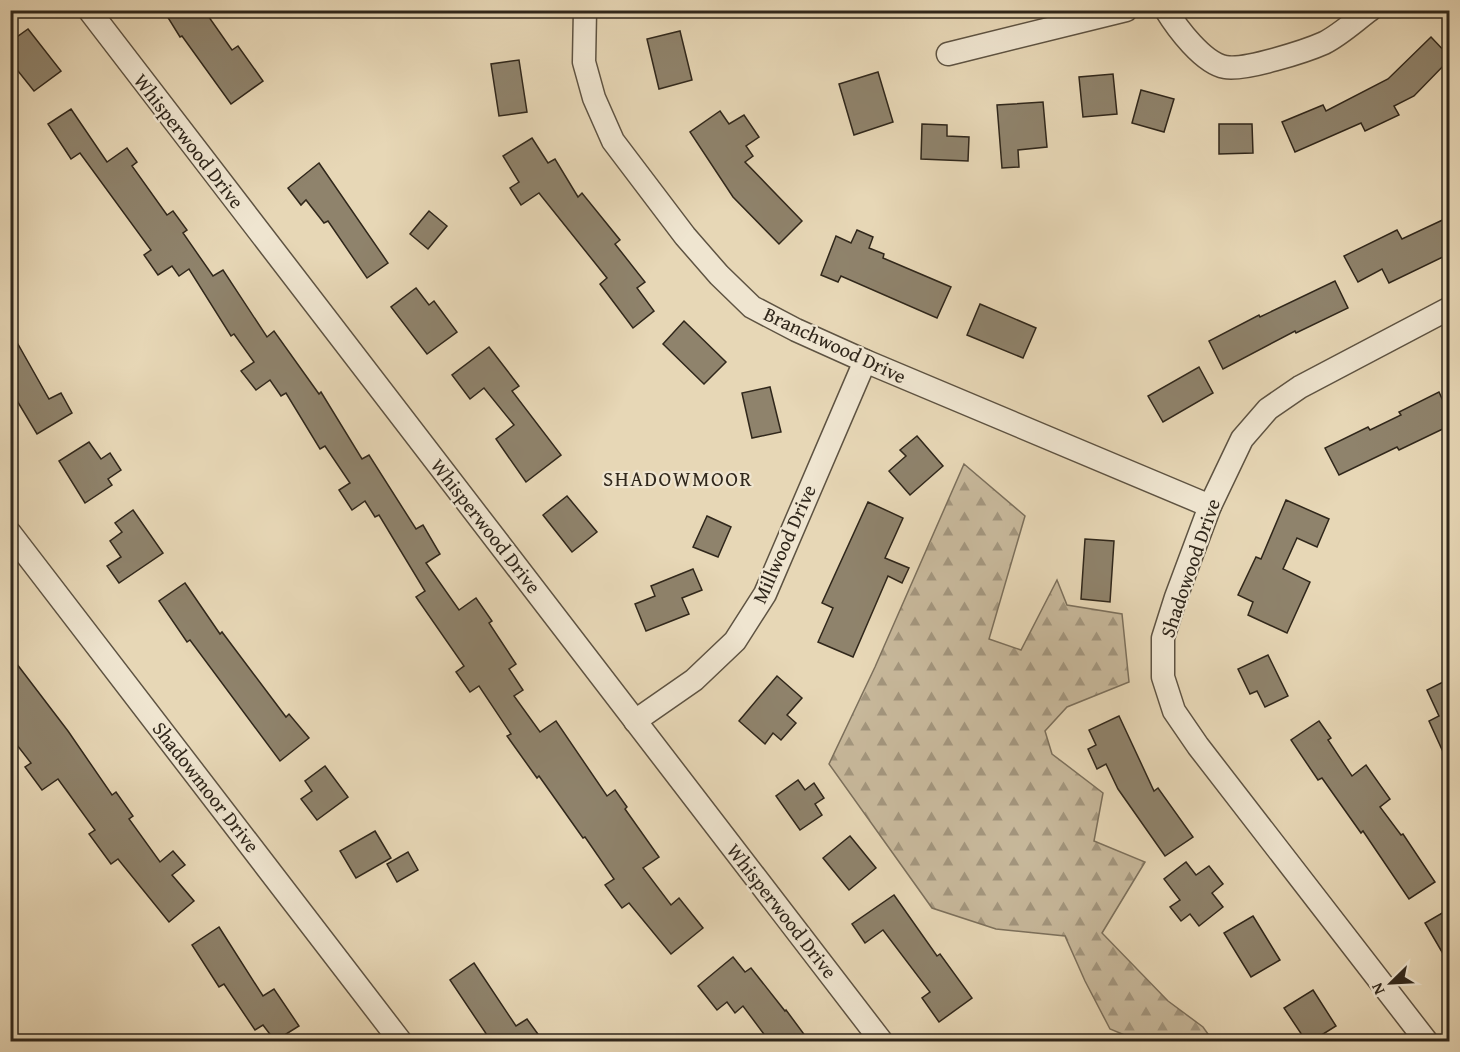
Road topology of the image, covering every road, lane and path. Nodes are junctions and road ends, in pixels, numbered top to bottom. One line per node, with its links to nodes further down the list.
1 (89, 10): 11 (street, Whisperwood Drive)
2 (585, 10): 8 (street, Branchwood Drive)
3 (1126, 10): 6 (street)
4 (1166, 10): 5 (street)
5 (1370, 10)
6 (948, 54)
7 (1449, 308): 9 (street, Shadowood Drive)
8 (865, 361): 9 (street, Branchwood Drive); 11 (street, Millwood Drive)
9 (1210, 506): 14 (street, Shadowood Drive)
10 (10, 533): 12 (street, Shadowmoor Drive)
11 (635, 721): 13 (street, Whisperwood Drive)
12 (401, 1041)
13 (882, 1041)
14 (1427, 1041)

